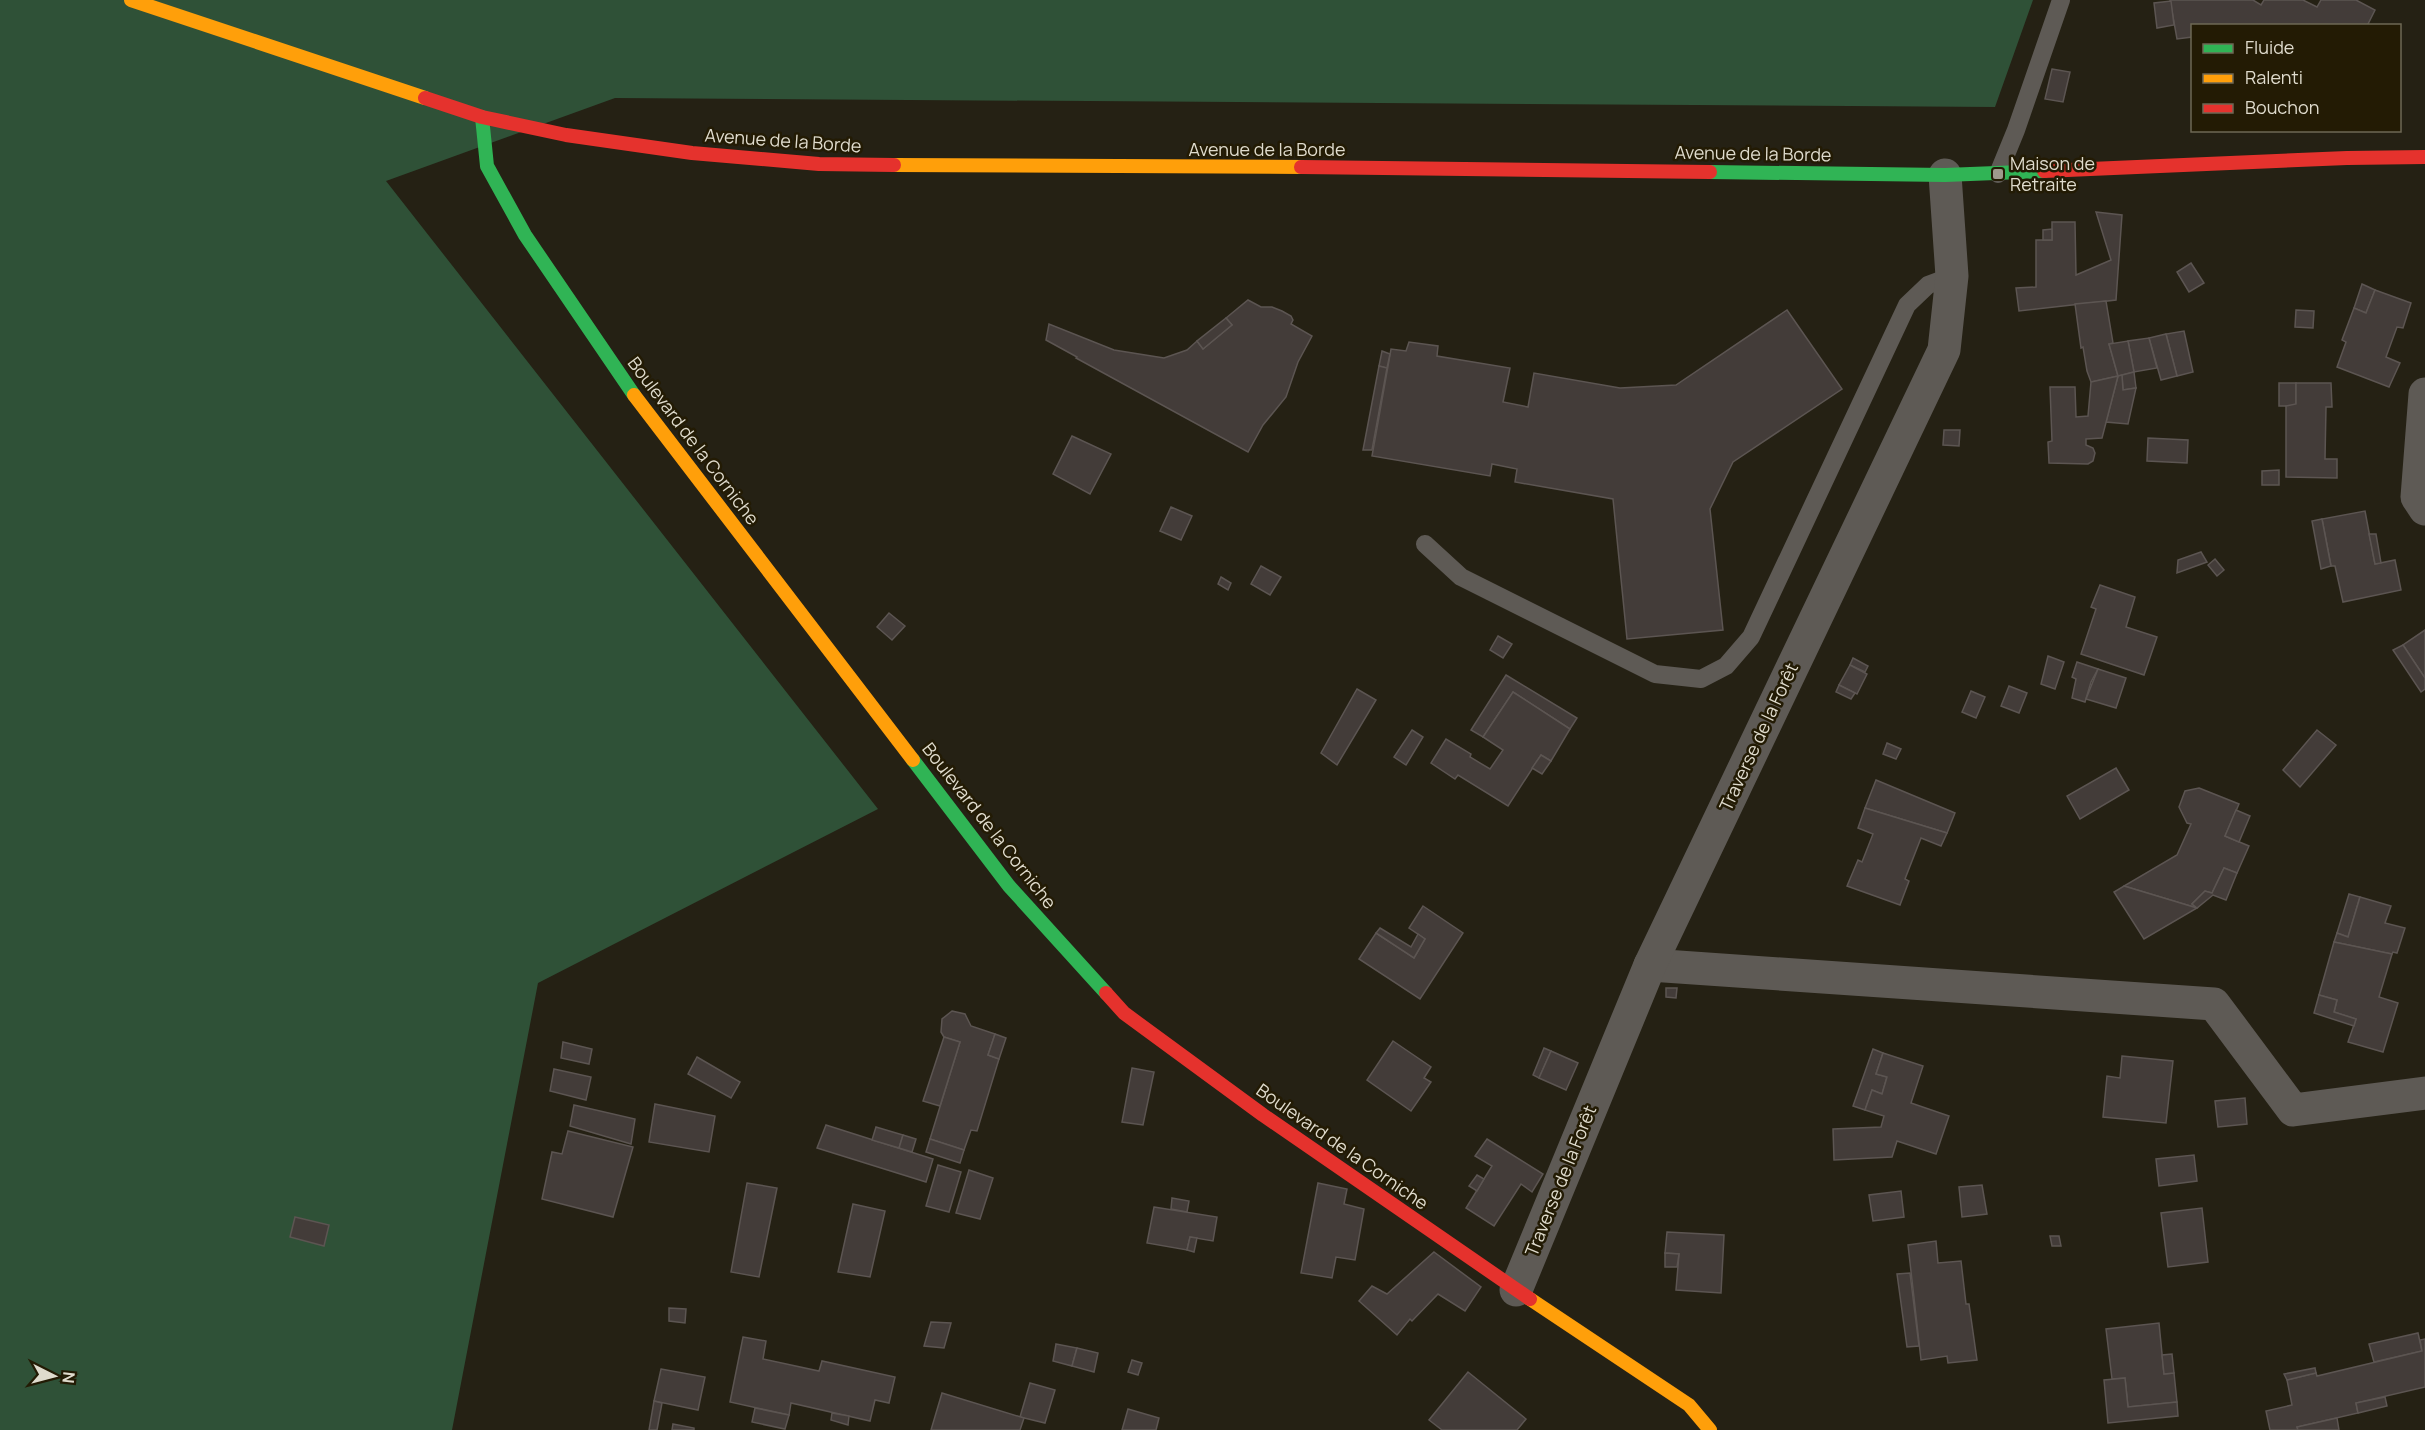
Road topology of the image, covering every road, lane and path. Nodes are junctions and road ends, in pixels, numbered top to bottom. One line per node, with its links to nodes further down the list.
1 (131, 0): 3 (street, Avenue de la Borde)
2 (2061, 0): 5 (lane)
3 (482, 117): 6 (street, Avenue de la Borde); 13 (street, Boulevard de la Corniche)
4 (2425, 157): 5 (street, Avenue de la Borde)
5 (1998, 174): 6 (street, Avenue de la Borde)
6 (1945, 175): 7 (street, Traverse de la Forêt)
7 (1952, 276): 10 (lane); 11 (street, Traverse de la Forêt)
8 (2425, 394): 9 (street)
9 (2425, 509)
10 (1425, 544)
11 (1650, 965): 12 (street); 13 (street, Traverse de la Forêt)
12 (2425, 1093)
13 (1516, 1290): 14 (street, Boulevard de la Corniche)
14 (1710, 1430)

